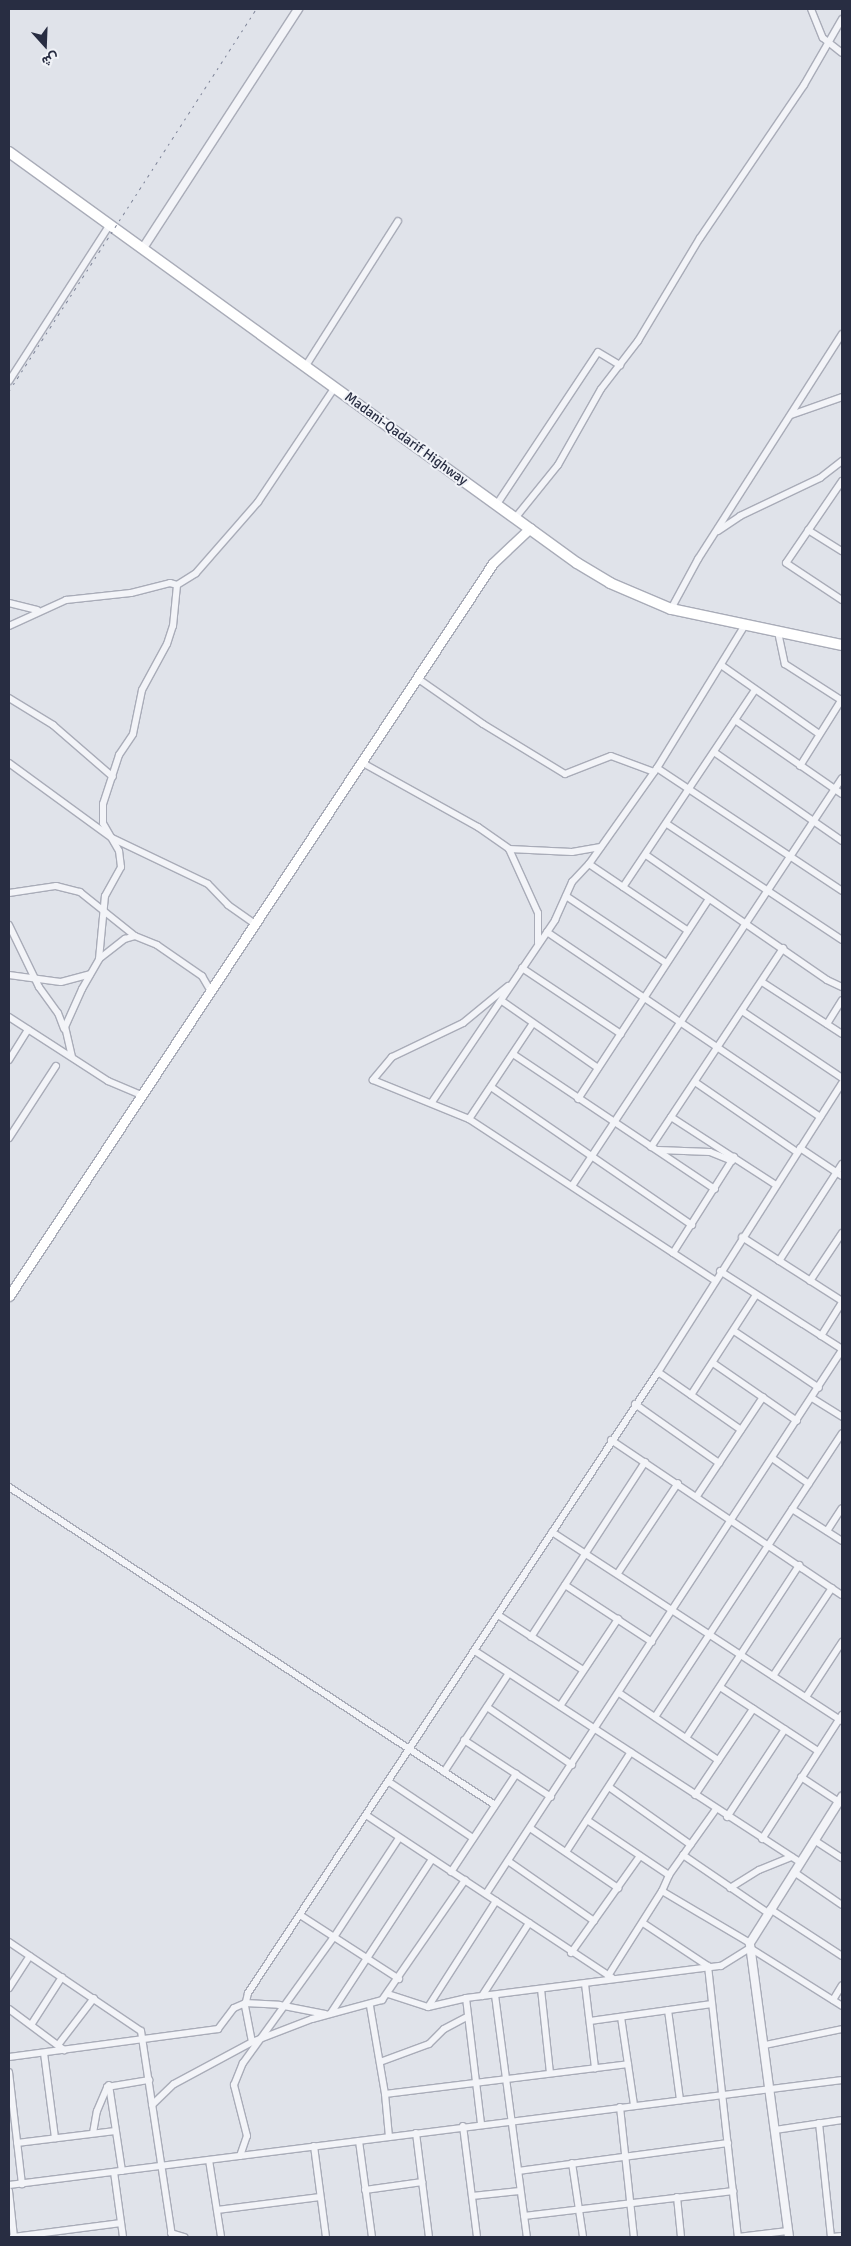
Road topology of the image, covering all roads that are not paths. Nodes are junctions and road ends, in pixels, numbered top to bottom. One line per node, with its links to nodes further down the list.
1 (298, 9): 9 (street)
2 (811, 9): 4 (street)
3 (842, 19): 4 (street)
4 (828, 43): 5 (street); 11 (street)
5 (842, 53)
6 (9, 152): 8 (highway, Madani-Qadarif Highway)
7 (398, 221): 12 (street)
8 (110, 226): 9 (highway, Madani-Qadarif Highway); 13 (street)
9 (143, 248): 12 (highway, Madani-Qadarif Highway)
10 (842, 334): 16 (street)
11 (620, 365): 19 (street); 20 (street)
12 (305, 367): 14 (highway, Madani-Qadarif Highway)
13 (9, 381)
14 (335, 388): 19 (highway, Madani-Qadarif Highway); 25 (street)
15 (842, 397): 16 (street)
16 (791, 415): 23 (street)
17 (842, 461): 23 (street)
18 (842, 481): 22 (street)
19 (497, 504): 20 (highway, Madani-Qadarif Highway)
20 (516, 517): 21 (highway, Madani-Qadarif Highway)
21 (530, 528): 28 (highway, Madani-Qadarif Highway); 35 (main road)
22 (808, 530): 24 (street); 26 (street)
23 (715, 533): 28 (street)
24 (842, 549)
25 (177, 585): 29 (street); 46 (street)
26 (842, 600)
27 (9, 603): 29 (street)
28 (671, 609): 30 (highway, Madani-Qadarif Highway)
29 (37, 610): 31 (street)
30 (745, 625): 32 (highway, Madani-Qadarif Highway); 34 (street)
31 (9, 626)
32 (778, 632): 33 (highway, Madani-Qadarif Highway); 38 (street)
33 (842, 645)
34 (721, 665): 36 (street); 45 (street)
35 (417, 678): 42 (main road); 45 (street)
36 (755, 690): 39 (street); 40 (street)
37 (9, 698): 46 (street)
38 (842, 700): 40 (street)
39 (735, 720): 41 (street); 44 (street)
40 (819, 734): 44 (street)
41 (714, 752): 49 (street); 51 (street)
42 (361, 762): 56 (street); 67 (main road)
43 (9, 763): 53 (street)
44 (800, 766): 48 (street)
45 (655, 770): 49 (street); 55 (street)
46 (113, 777): 53 (street)
47 (842, 778): 48 (street)
48 (835, 789): 50 (street); 51 (street)
49 (689, 790): 52 (street); 58 (street)
50 (842, 794)
51 (814, 822): 54 (street); 58 (street)
52 (667, 824): 57 (street); 61 (street)
53 (112, 838): 66 (street); 67 (street)
54 (842, 842)
55 (601, 847): 56 (street); 59 (street)
56 (509, 849): 74 (street)
57 (646, 855): 60 (street); 65 (street)
58 (790, 856): 61 (street); 62 (street)
59 (589, 864): 60 (street); 64 (street)
60 (624, 886): 70 (street)
61 (766, 891): 68 (street); 73 (street)
62 (842, 891)
63 (9, 893): 66 (street)
64 (566, 896): 71 (street); 77 (street)
65 (708, 900): 68 (street); 70 (street)
66 (103, 908): 72 (street); 76 (street)
67 (255, 924): 85 (main road)
68 (746, 924): 75 (street); 92 (street)
69 (9, 925): 81 (street)
70 (687, 930): 77 (street)
71 (547, 932): 74 (street); 86 (street)
72 (135, 936): 76 (street); 85 (street)
73 (842, 940)
74 (538, 944): 78 (street)
75 (784, 948): 83 (street); 84 (street)
76 (99, 959): 79 (street)
77 (666, 963): 86 (street)
78 (522, 968): 82 (street); 96 (street)
79 (91, 973): 81 (street); 95 (street)
80 (9, 975): 81 (street)
81 (36, 980): 95 (street)
82 (513, 982): 88 (street); 110 (street)
83 (762, 982): 89 (street); 93 (street)
84 (842, 987)
85 (210, 990): 108 (main road)
86 (643, 998): 92 (street); 96 (street)
87 (842, 1000): 93 (street)
88 (502, 1001): 91 (street); 110 (street)
89 (742, 1011): 98 (street); 104 (street)
90 (9, 1017): 94 (street)
91 (533, 1023): 99 (street); 103 (street)
92 (679, 1024): 98 (street); 114 (street)
93 (827, 1024): 97 (street)
94 (28, 1030): 100 (street); 101 (street)
95 (65, 1031): 100 (street)
96 (621, 1034): 103 (street)
97 (842, 1034)
98 (718, 1049): 105 (street); 112 (street)
99 (513, 1054): 107 (street); 109 (street)
100 (72, 1057): 108 (street)
101 (9, 1060)
102 (56, 1066): 115 (street)
103 (598, 1068): 109 (street)
104 (842, 1078)
105 (695, 1082): 111 (street); 117 (street)
106 (842, 1083): 112 (street)
107 (491, 1087): 113 (street); 118 (street)
108 (141, 1095): 134 (main road)
109 (578, 1099): 114 (street)
110 (432, 1102): 113 (street)
111 (671, 1117): 116 (street); 119 (street)
112 (820, 1117): 117 (street)
113 (469, 1119): 123 (street)
114 (613, 1122): 116 (street); 118 (street)
115 (9, 1138)
116 (652, 1148): 119 (street); 124 (street)
117 (799, 1150): 121 (street); 122 (street)
118 (592, 1155): 123 (street); 125 (street)
119 (733, 1159): 122 (street); 124 (street)
120 (842, 1164): 121 (street)
121 (839, 1174): 129 (street)
122 (776, 1184): 127 (street)
123 (572, 1186): 128 (street)
124 (715, 1189): 125 (street)
125 (692, 1225): 128 (street)
126 (842, 1233): 132 (street)
127 (742, 1236): 129 (street); 130 (street)
128 (674, 1253): 131 (street)
129 (779, 1261): 132 (street)
130 (720, 1271): 131 (street); 133 (street)
131 (714, 1280): 140 (street)
132 (810, 1281): 135 (street)
133 (756, 1295): 136 (street); 137 (street)
134 (9, 1296)
135 (842, 1302): 137 (street)
136 (734, 1330): 139 (street); 141 (street)
137 (821, 1336): 138 (street)
138 (842, 1349): 141 (street)
139 (713, 1363): 142 (street); 143 (street)
140 (658, 1372): 142 (street); 145 (street)
141 (819, 1388): 144 (street)
142 (691, 1395): 148 (street)
143 (763, 1397): 147 (street); 148 (street)
144 (812, 1398): 146 (street); 147 (street)
145 (635, 1404): 150 (street); 153 (street)
146 (842, 1417)
147 (797, 1421): 151 (street)
148 (741, 1430): 153 (street)
149 (842, 1433): 155 (street)
150 (611, 1440): 152 (street); 162 (street)
151 (772, 1458): 155 (street); 160 (street)
152 (645, 1462): 154 (street); 165 (street)
153 (719, 1463): 157 (street)
154 (678, 1483): 157 (street); 167 (street)
155 (809, 1484): 159 (street)
156 (9, 1487): 195 (street)
157 (697, 1496): 160 (street)
158 (842, 1508): 161 (street)
159 (792, 1509): 161 (street); 164 (street)
160 (732, 1520): 164 (street); 171 (street)
161 (827, 1531): 163 (street)
162 (552, 1532): 165 (street); 172 (street)
163 (842, 1541)
164 (768, 1544): 166 (street); 174 (street)
165 (586, 1553): 167 (street); 168 (street)
166 (799, 1566): 169 (street); 179 (street)
167 (618, 1573): 171 (street)
168 (565, 1585): 173 (street); 175 (street)
169 (832, 1588): 170 (street); 182 (street)
170 (842, 1595)
171 (673, 1610): 174 (street); 176 (street)
172 (498, 1615): 175 (street); 178 (street)
173 (618, 1619): 176 (street); 180 (street)
174 (710, 1633): 179 (street); 189 (street)
175 (532, 1637): 180 (street)
176 (652, 1642): 184 (street)
177 (842, 1642): 185 (street)
178 (475, 1650): 181 (street); 195 (street)
179 (742, 1654): 182 (street); 183 (street)
180 (583, 1670): 186 (street)
181 (509, 1673): 186 (street); 187 (street)
182 (773, 1676): 185 (street)
183 (720, 1687): 188 (street); 193 (street)
184 (619, 1693): 189 (street); 191 (street)
185 (806, 1697): 190 (street)
186 (560, 1706): 191 (street)
187 (487, 1707): 194 (street); 199 (street)
188 (753, 1708): 192 (street); 198 (street)
189 (655, 1717): 193 (street)
190 (841, 1718): 196 (street)
191 (595, 1729): 197 (street); 199 (street)
192 (785, 1729): 196 (street); 211 (street)
193 (686, 1738): 198 (street)
194 (464, 1740): 200 (street); 201 (street)
195 (410, 1750): 200 (street); 203 (street)
196 (818, 1751): 202 (street)
197 (631, 1752): 204 (street); 205 (street)
198 (718, 1760): 205 (street)
199 (572, 1765): 206 (street)
200 (444, 1772): 208 (street)
201 (516, 1774): 206 (street); 208 (street)
202 (801, 1778): 207 (street); 216 (street)
203 (388, 1782): 210 (street); 215 (street)
204 (609, 1787): 212 (street); 218 (street)
205 (695, 1795): 209 (street)
206 (550, 1797): 213 (street)
207 (841, 1800): 217 (street)
208 (495, 1805): 215 (street)
209 (716, 1809): 211 (street); 218 (street)
210 (366, 1815): 214 (street); 238 (street)
211 (727, 1817): 216 (street)
212 (587, 1820): 219 (street); 220 (street)
213 (530, 1828): 219 (street); 225 (street)
214 (399, 1838): 224 (street); 242 (street)
215 (473, 1838): 227 (street)
216 (762, 1839): 222 (street)
217 (814, 1840): 223 (street); 226 (street)
218 (691, 1845): 221 (street)
219 (566, 1852): 231 (street)
220 (640, 1856): 229 (street); 231 (street)
221 (683, 1856): 229 (street); 232 (street)
222 (792, 1857): 226 (street); 232 (street)
223 (842, 1858)
224 (432, 1859): 227 (street); 248 (street)
225 (508, 1861): 234 (street); 239 (street)
226 (800, 1862): 228 (street)
227 (451, 1872): 230 (street)
228 (794, 1872): 236 (street); 237 (street)
229 (669, 1875): 233 (street)
230 (465, 1880): 234 (street); 252 (street)
231 (618, 1888): 239 (street)
232 (730, 1888): 237 (street)
233 (662, 1891): 241 (street); 244 (street)
234 (486, 1894): 235 (street)
235 (496, 1901): 240 (street); 268 (street)
236 (842, 1905)
237 (769, 1911): 244 (street); 247 (street)
238 (300, 1914): 242 (street); 263 (street)
239 (594, 1921): 245 (street)
240 (529, 1923): 245 (street); 259 (street)
241 (643, 1923): 249 (street); 251 (street)
242 (334, 1937): 248 (street); 265 (street)
243 (9, 1942): 246 (street)
244 (750, 1946): 249 (street); 262 (street); 280 (street)
245 (571, 1953): 251 (street)
246 (30, 1956): 250 (street); 255 (street)
247 (842, 1956)
248 (367, 1958): 252 (street); 271 (street)
249 (708, 1966): 251 (street); 264 (street)
250 (62, 1977): 260 (street); 275 (street)
251 (610, 1977): 253 (street)
252 (399, 1979): 257 (street)
253 (585, 1984): 256 (street); 274 (street)
254 (842, 1985): 262 (street)
255 (9, 1988)
256 (541, 1990): 258 (street); 289 (street)
257 (388, 1994): 266 (street); 268 (street)
258 (495, 1995): 259 (street); 290 (street)
259 (482, 1996): 261 (street)
260 (94, 1998): 278 (street); 281 (street)
261 (466, 1998): 268 (street); 272 (street)
262 (833, 2000): 267 (street)
263 (245, 2003): 265 (street); 278 (street); 279 (street)
264 (712, 2004): 270 (street); 297 (street)
265 (286, 2006): 271 (street); 277 (street)
266 (370, 2006): 271 (street); 285 (street)
267 (842, 2006)
268 (428, 2007)
269 (9, 2009): 275 (street)
270 (668, 2010): 273 (street); 299 (street)
271 (328, 2014): 277 (street)
272 (468, 2016): 285 (street); 293 (street)
273 (621, 2017): 274 (street); 286 (street)
274 (590, 2021): 287 (street)
275 (31, 2024): 281 (street)
276 (842, 2029): 280 (street)
277 (264, 2037): 279 (street); 319 (street)
278 (143, 2039): 282 (street); 291 (street)
279 (252, 2042): 300 (street)
280 (765, 2045): 295 (street)
281 (58, 2046): 282 (street)
282 (64, 2050): 283 (street)
283 (44, 2053): 284 (street); 313 (street)
284 (9, 2057)
285 (380, 2062): 296 (street)
286 (628, 2064): 287 (street); 301 (street)
287 (596, 2068): 289 (street)
288 (9, 2072): 298 (street)
289 (550, 2073): 290 (street)
290 (506, 2078): 293 (street); 303 (street)
291 (149, 2080): 294 (street); 300 (street)
292 (842, 2080): 295 (street)
293 (475, 2081): 296 (street); 306 (street)
294 (109, 2085): 309 (street); 310 (street)
295 (770, 2088): 297 (street); 308 (street)
296 (385, 2094): 312 (street)
297 (723, 2094): 299 (street); 316 (street)
298 (10, 2097): 315 (street)
299 (680, 2100): 301 (street)
300 (152, 2105): 322 (street)
301 (634, 2106): 302 (street)
302 (620, 2107): 303 (street); 318 (street)
303 (512, 2120): 306 (street); 324 (street)
304 (842, 2120): 305 (street)
305 (819, 2123): 308 (street); 358 (street)
306 (481, 2124): 307 (street)
307 (463, 2126): 311 (street); 333 (street)
308 (775, 2130): 341 (street)
309 (115, 2131): 310 (street); 323 (street)
310 (92, 2133): 313 (street)
311 (416, 2133): 312 (street); 326 (street)
312 (389, 2137): 314 (street)
313 (55, 2138): 315 (street)
314 (359, 2141): 317 (street); 329 (street)
315 (17, 2143): 327 (street)
316 (728, 2143): 318 (street); 332 (street)
317 (314, 2146): 319 (street); 334 (street)
318 (625, 2155): 321 (street); 336 (street)
319 (240, 2156): 320 (street)
320 (209, 2160): 322 (street); 338 (street)
321 (572, 2163): 324 (street); 337 (street)
322 (162, 2166): 323 (street); 342 (street)
323 (122, 2171): 325 (street)
324 (518, 2171): 330 (street)
325 (114, 2172): 327 (street); 340 (street)
326 (422, 2182): 329 (street); 351 (street)
327 (22, 2184): 328 (street)
328 (9, 2185)
329 (365, 2190): 350 (street)
330 (520, 2190): 333 (street); 339 (street)
331 (9, 2191): 344 (street)
332 (734, 2191): 335 (street); 357 (street)
333 (472, 2196): 352 (street)
334 (320, 2197): 338 (street); 348 (street)
335 (677, 2197): 336 (street); 356 (street)
336 (630, 2202): 337 (street); 355 (street)
337 (579, 2208): 339 (street); 354 (street)
338 (217, 2210): 347 (street)
339 (524, 2216): 353 (street)
340 (121, 2223): 344 (street); 345 (street)
341 (789, 2234): 357 (street)
342 (171, 2235): 346 (street)
343 (842, 2236): 358 (street)
344 (14, 2237)
345 (124, 2237)
346 (184, 2237)
347 (221, 2237)
348 (326, 2237)
349 (368, 2237): 350 (street)
350 (372, 2237)
351 (429, 2237)
352 (477, 2237)
353 (527, 2237)
354 (584, 2237)
355 (634, 2237)
356 (681, 2237)
357 (738, 2237)
358 (832, 2237)

